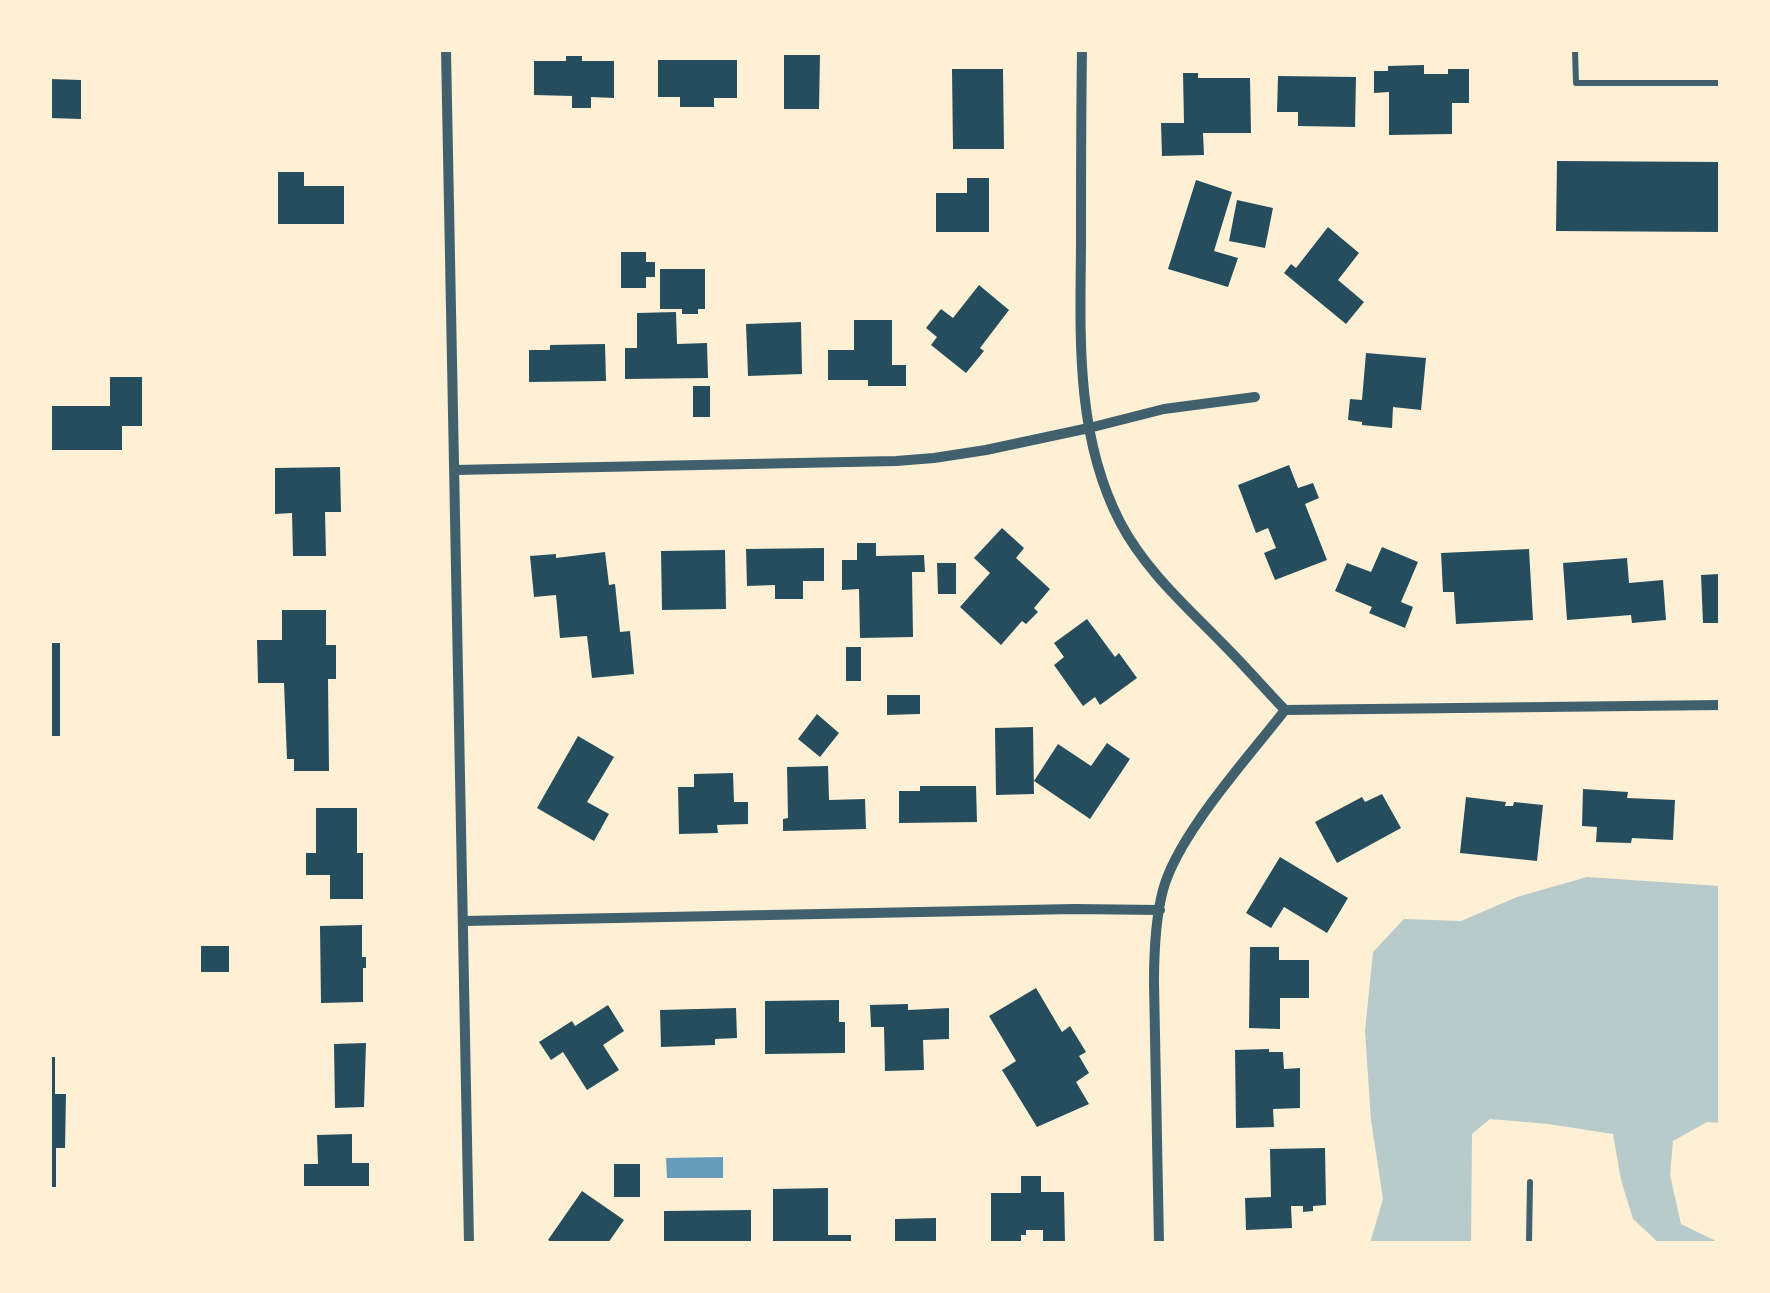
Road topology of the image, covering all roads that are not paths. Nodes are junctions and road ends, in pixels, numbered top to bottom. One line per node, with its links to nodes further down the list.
1 (446, 50): 7 (street)
2 (1082, 50): 6 (street)
3 (1575, 50): 4 (lane)
4 (1720, 83)
5 (1255, 397): 6 (street)
6 (1089, 428): 7 (street); 9 (street)
7 (454, 470): 11 (street)
8 (1720, 704): 9 (street)
9 (1285, 710): 10 (street)
10 (1160, 910): 11 (street); 14 (street)
11 (464, 921): 13 (street)
12 (1530, 1182): 15 (lane)
13 (470, 1243)
14 (1159, 1243)
15 (1529, 1243)

